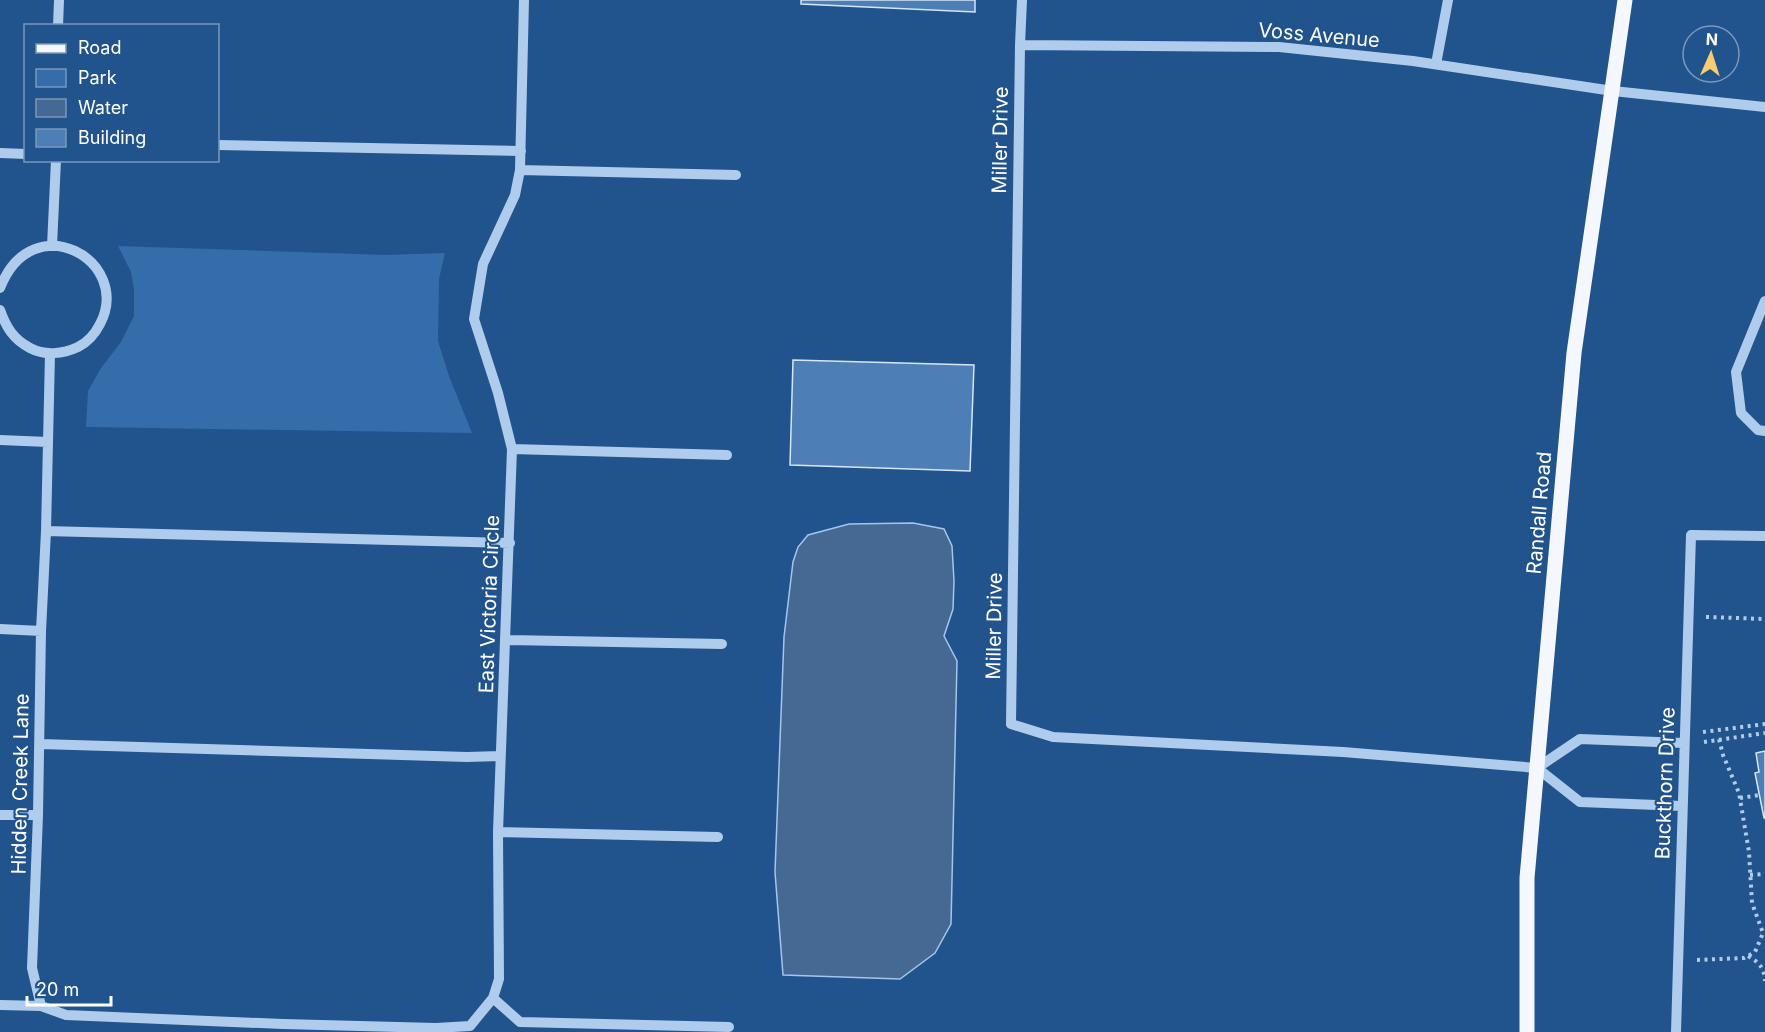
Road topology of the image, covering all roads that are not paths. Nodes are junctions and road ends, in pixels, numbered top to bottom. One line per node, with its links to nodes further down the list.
1 (58, 0): 6 (street)
2 (524, 0): 12 (street, East Victoria Circle)
3 (1022, 0): 7 (street, Miller Drive)
4 (1448, 0): 8 (street)
5 (1625, 0): 9 (main road, Randall Road)
6 (58, 24)
7 (1020, 45): 8 (street, Voss Avenue); 38 (street, Miller Drive)
8 (1436, 64): 9 (street, Voss Avenue)
9 (1613, 91): 10 (street, Voss Avenue); 38 (main road, Randall Road)
10 (1765, 107)
11 (219, 145): 12 (street)
12 (521, 151): 16 (street, East Victoria Circle)
13 (0, 153): 14 (street)
14 (24, 154)
15 (56, 162): 18 (street)
16 (520, 170): 17 (street); 26 (street, East Victoria Circle)
17 (736, 175)
18 (52, 246): 19 (street); 22 (street)
19 (0, 288)
20 (1765, 301): 23 (street)
21 (0, 310): 22 (street)
22 (50, 354): 25 (street, Hidden Creek Lane)
23 (1765, 430)
24 (0, 440): 25 (street)
25 (48, 442): 28 (street, Hidden Creek Lane)
26 (512, 449): 27 (street); 30 (street, East Victoria Circle)
27 (727, 455)
28 (45, 531): 30 (street); 32 (street, Hidden Creek Lane)
29 (1765, 536): 35 (street, Buckthorn Drive)
30 (510, 543): 33 (street, East Victoria Circle)
31 (0, 629): 32 (street)
32 (41, 631): 36 (street, Hidden Creek Lane)
33 (507, 640): 34 (street); 37 (street, East Victoria Circle)
34 (722, 644)
35 (1683, 743): 38 (street); 39 (street, Buckthorn Drive)
36 (40, 744): 37 (street); 41 (street, Hidden Creek Lane)
37 (500, 756): 42 (street, East Victoria Circle)
38 (1537, 768): 39 (street); 48 (main road, Randall Road)
39 (1682, 806): 49 (street, Buckthorn Drive)
40 (0, 815): 41 (street)
41 (38, 815): 46 (street, Hidden Creek Lane)
42 (498, 832): 43 (street); 44 (street, East Victoria Circle)
43 (718, 837)
44 (493, 998): 46 (street, East Victoria Circle); 47 (street)
45 (0, 1005): 46 (street)
46 (41, 1006)
47 (729, 1027)
48 (1527, 1032)
49 (1676, 1032)

